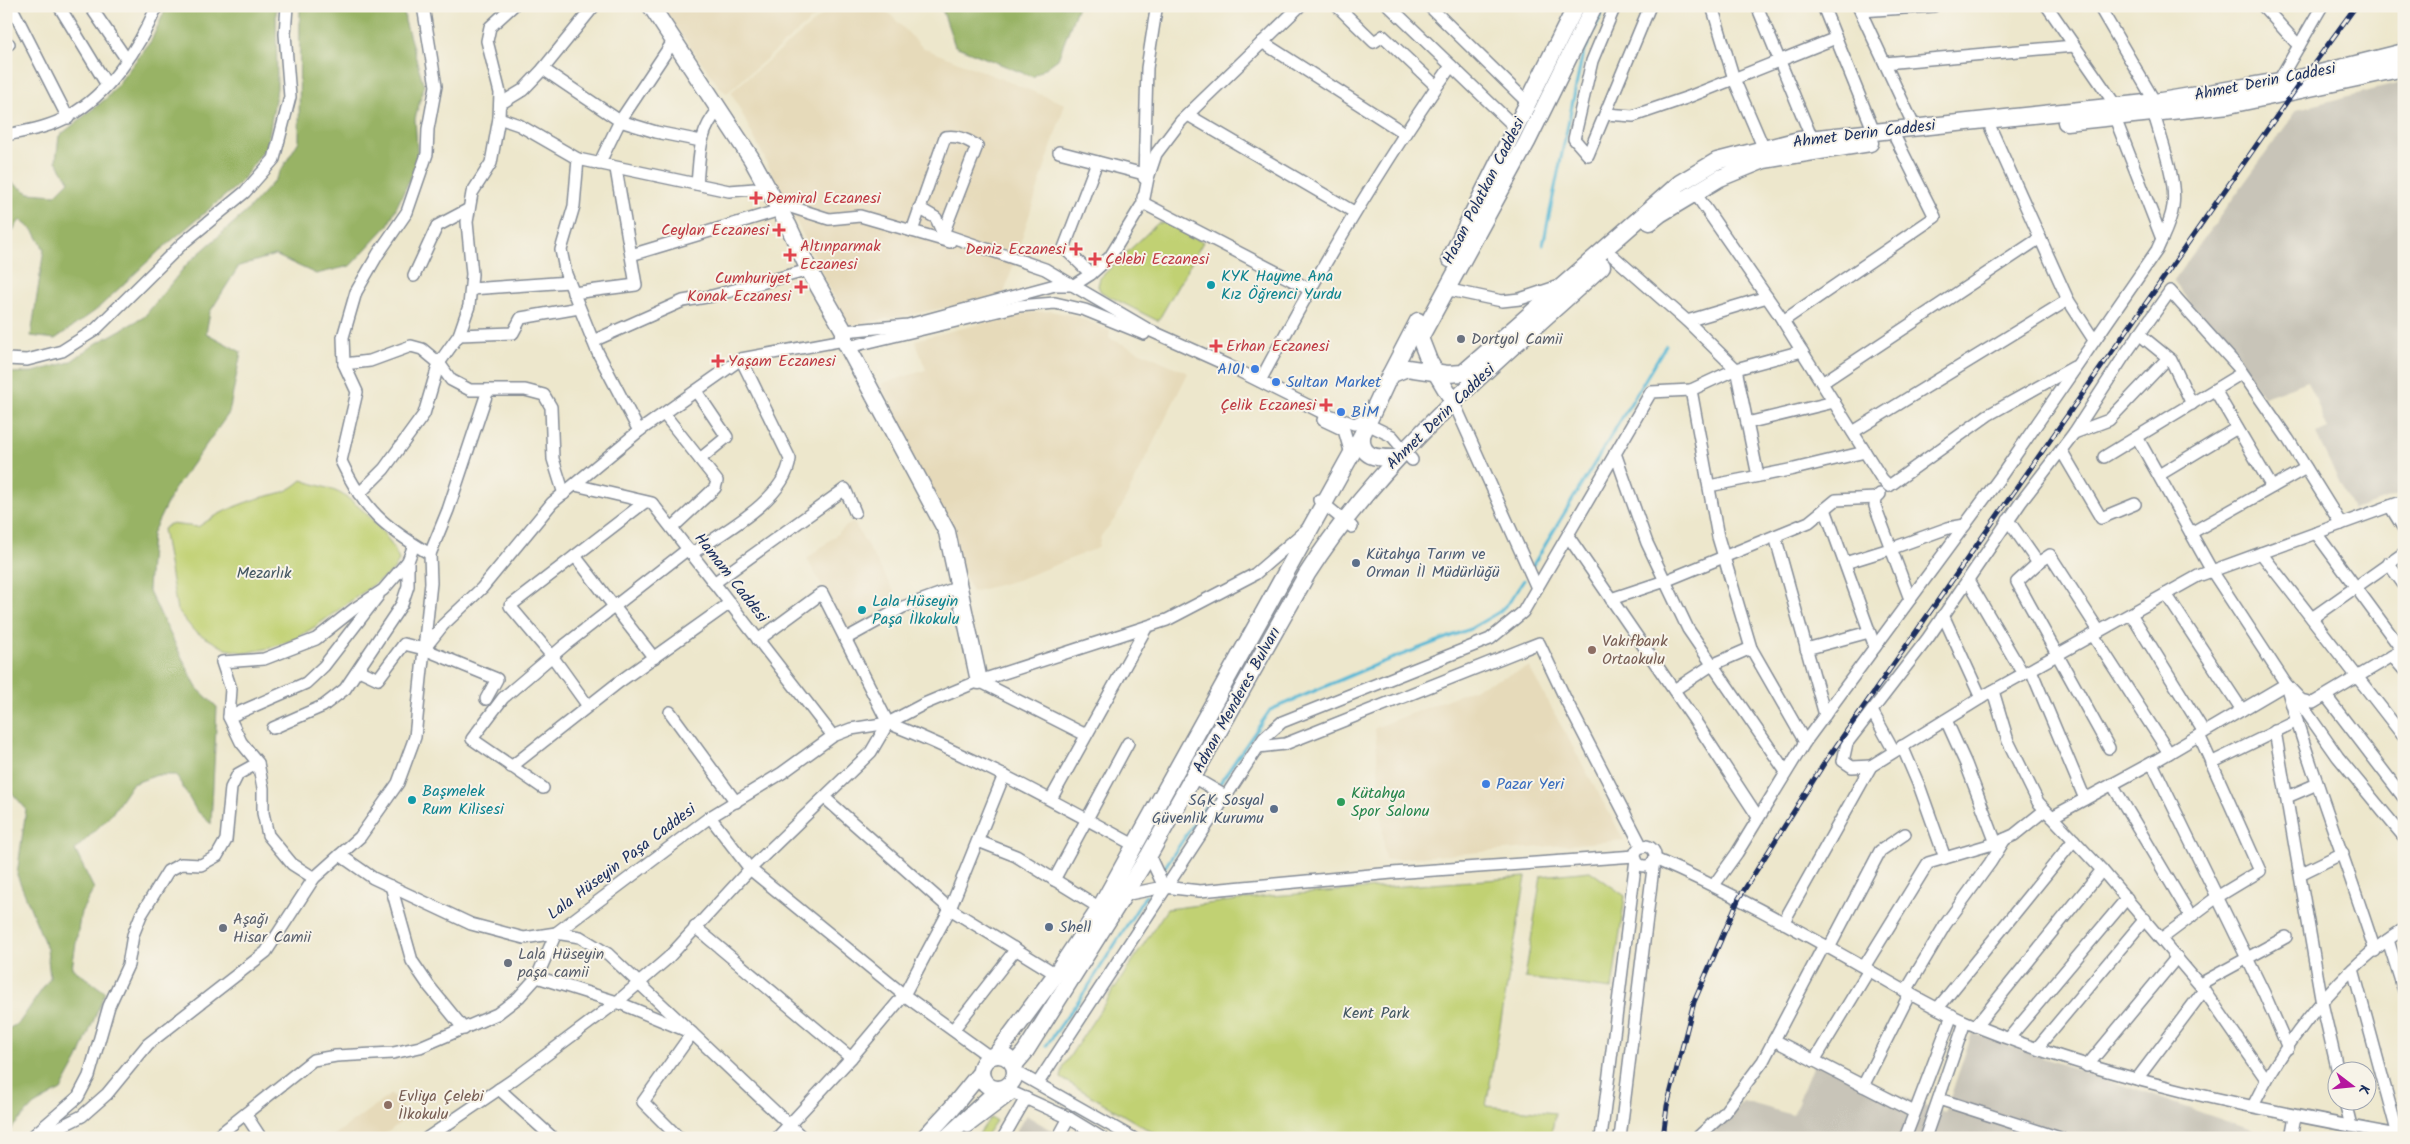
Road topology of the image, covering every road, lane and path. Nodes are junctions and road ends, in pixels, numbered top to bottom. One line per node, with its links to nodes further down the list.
1 (11, 6): 51 (street)
2 (59, 6): 42 (street)
3 (90, 6): 34 (street)
4 (287, 6): 109 (street)
5 (423, 6): 112 (street)
6 (513, 6): 45 (street)
7 (594, 6): 39 (street)
8 (651, 6): 29 (main road)
9 (1158, 6): 69 (street)
10 (1300, 6): 30 (street)
11 (1337, 6): 43 (street)
12 (1389, 6): 37 (street)
13 (1428, 6): 44 (street)
14 (1576, 6): 44 (main road, Hasan Polatkan Caddesi)
15 (1594, 6): 92 (main road, Hasan Polatkan Caddesi)
16 (1615, 6): 49 (street)
17 (1650, 6): 49 (street)
18 (1712, 6): 40 (street)
19 (1757, 6): 35 (street)
20 (1823, 6): 28 (street)
21 (1934, 6): 27 (street)
22 (2047, 6): 31 (street)
23 (2098, 6): 46 (street)
24 (2263, 6): 32 (street)
25 (2322, 6): 32 (street)
26 (152, 9): 34 (street)
27 (1860, 9): 36 (street)
28 (1836, 38): 35 (street); 57 (street)
29 (674, 40): 47 (main road); 53 (street)
30 (1262, 42): 50 (street); 58 (street)
31 (2074, 46): 36 (street); 48 (street)
32 (2299, 46): 41 (street)
33 (2404, 52): 41 (main road, Ahmet Derin Caddesi)
34 (127, 60): 42 (street)
35 (1780, 60): 40 (street); 60 (street)
36 (1885, 63): 55 (street)
37 (1451, 66): 43 (street); 54 (street)
38 (2404, 68): 46 (main road, Ahmet Derin Caddesi)
39 (543, 69): 45 (street); 53 (street)
40 (1734, 79): 49 (street); 63 (street)
41 (2278, 82): 46 (main road, Ahmet Derin Caddesi)
42 (107, 84): 51 (street)
43 (1436, 86): 58 (street)
44 (1528, 103): 54 (main road, Hasan Polatkan Caddesi)
45 (500, 104): 52 (street)
46 (2155, 108): 48 (main road, Ahmet Derin Caddesi); 80 (street)
47 (719, 109): 62 (street); 72 (main road)
48 (2115, 112): 55 (main road, Ahmet Derin Caddesi); 56 (main road, Ahmet Derin Caddesi); 80 (street)
49 (1606, 114)
50 (1188, 115): 73 (street); 76 (street)
51 (68, 118): 59 (street)
52 (499, 118): 65 (street); 75 (street)
53 (620, 121): 62 (street); 67 (street)
54 (1516, 128): 117 (main road, Hasan Polatkan Caddesi)
55 (1915, 128): 57 (main road, Ahmet Derin Caddesi)
56 (1991, 129): 61 (main road, Ahmet Derin Caddesi); 79 (street)
57 (1874, 132): 60 (main road, Ahmet Derin Caddesi)
58 (1404, 133): 76 (street)
59 (6, 135)
60 (1812, 139): 63 (main road, Ahmet Derin Caddesi)
61 (1896, 139): 71 (main road, Ahmet Derin Caddesi); 101 (street)
62 (701, 141): 70 (street)
63 (1764, 149): 87 (main road, Ahmet Derin Caddesi)
64 (1059, 152): 66 (street)
65 (578, 159): 67 (street); 86 (street)
66 (1097, 162): 69 (street); 84 (street)
67 (598, 164): 68 (street)
68 (616, 169): 70 (street); 81 (street)
69 (1144, 174): 73 (street)
70 (697, 184): 72 (street)
71 (1696, 193): 82 (main road, Ahmet Derin Caddesi); 95 (street)
72 (774, 200): 77 (street); 81 (street); 83 (main road)
73 (1143, 203): 84 (street); 91 (street)
74 (919, 208): 77 (street); 78 (street); 78 (street)
75 (469, 209): 85 (street); 90 (street)
76 (1354, 212): 91 (street)
77 (912, 231): 78 (street)
78 (942, 237): 88 (street); 89 (street)
79 (2040, 238): 96 (street); 119 (street)
80 (2162, 239): 105 (street)
81 (631, 255): 93 (street)
82 (1614, 256): 100 (street); 124 (main road, Ahmet Derin Caddesi)
83 (809, 270): 104 (main road); 106 (street)
84 (1091, 274): 89 (street)
85 (414, 276)
86 (569, 282): 90 (street); 93 (street)
87 (1566, 284): 92 (street); 115 (main road, Ahmet Derin Caddesi)
88 (1055, 285): 89 (street); 97 (street); 104 (street)
89 (1074, 285): 94 (street)
90 (471, 289): 103 (street)
91 (1309, 289): 118 (street)
92 (1445, 289): 115 (main road, Hasan Polatkan Caddesi)
93 (573, 293): 98 (street)
94 (1090, 294): 99 (street); 118 (street)
95 (1767, 297): 100 (street); 101 (street)
96 (2068, 300): 105 (street); 132 (street)
97 (1055, 303): 99 (street); 104 (street)
98 (579, 308): 103 (street); 106 (street)
99 (1085, 310): 138 (street)
100 (1687, 321): 114 (street)
101 (1783, 321): 107 (street)
102 (2139, 334): 108 (street); 116 (street); 133 (street)
103 (459, 335): 111 (street)
104 (846, 339): 110 (street); 189 (main road)
105 (2094, 340): 113 (street)
106 (593, 341): 131 (street)
107 (1802, 351): 114 (street); 119 (street)
108 (2168, 358): 126 (street); 133 (street)
109 (6, 359)
110 (741, 359): 123 (street); 173 (street)
111 (439, 363): 112 (street); 120 (street); 149 (street)
112 (344, 364): 149 (street)
113 (2076, 366): 147 (street); 162 (street)
114 (1736, 369): 121 (street); 129 (street)
115 (1436, 372): 117 (main road, Ahmet Derin Caddesi); 124 (main road)
116 (2242, 373): 122 (street); 142 (street)
117 (1390, 374): 128 (main road)
118 (1260, 381): 128 (street)
119 (1822, 383): 125 (street)
120 (488, 390): 150 (street); 176 (street)
121 (1691, 390): 137 (street); 146 (street)
122 (2215, 390): 126 (street); 130 (street)
123 (696, 391): 127 (street); 141 (street)
124 (1454, 402): 139 (main road, Ahmet Derin Caddesi); 190 (street)
125 (1834, 402): 129 (street); 132 (street)
126 (2192, 404): 134 (street)
127 (664, 414): 131 (street); 141 (street)
128 (1363, 423): 138 (main road); 139 (street); 139 (main road)
129 (1747, 423): 144 (street)
130 (2237, 428): 143 (street); 148 (street)
131 (639, 431): 145 (street)
132 (1852, 432): 136 (street)
133 (2074, 433): 135 (street)
134 (2137, 437): 140 (street); 143 (street)
135 (2062, 450): 155 (street); 159 (street)
136 (1865, 452): 144 (street); 147 (street)
137 (1615, 453): 169 (street); 185 (street)
138 (1351, 454): 152 (main road)
139 (1404, 456): 160 (main road, Ahmet Derin Caddesi)
140 (2104, 457)
141 (700, 459): 164 (street)
142 (2306, 468): 148 (street); 161 (street)
143 (2158, 475): 166 (street)
144 (1758, 476): 146 (street)
145 (575, 485): 150 (street); 154 (street, Hamam Caddesi)
146 (1709, 486): 178 (street)
147 (1889, 486): 151 (street)
148 (2272, 487): 166 (street)
149 (359, 494): 171 (street)
150 (564, 494): 207 (street)
151 (1876, 498): 157 (street); 172 (street)
152 (1320, 501): 160 (street); 163 (main road)
153 (2404, 501): 156 (street)
154 (646, 502): 164 (street, Hamam Caddesi); 177 (street)
155 (2135, 504)
156 (2390, 506): 161 (street); 165 (street)
157 (1825, 509): 170 (street); 180 (street)
158 (855, 512): 186 (street)
159 (2008, 520): 181 (street); 184 (street)
160 (1348, 523): 168 (main road, Ahmet Derin Caddesi)
161 (2341, 524): 167 (street)
162 (1965, 525): 172 (street); 194 (street)
163 (1311, 526): 200 (street); 273 (main road, Adnan Menderes Bulvarı)
164 (672, 528): 173 (street, Hamam Caddesi)
165 (2404, 529)
166 (2191, 533): 183 (street)
167 (2316, 533): 174 (street); 188 (street)
168 (1331, 536): 253 (main road, Adnan Menderes Bulvarı)
169 (1568, 536): 190 (street); 193 (street)
170 (1775, 536): 178 (street); 208 (street)
171 (414, 545): 176 (street); 179 (street)
172 (1890, 550): 180 (street); 194 (street)
173 (690, 551): 186 (street, Hamam Caddesi); 196 (street)
174 (2261, 553): 183 (street); 199 (street)
175 (2404, 553): 182 (street)
176 (430, 554): 207 (street)
177 (575, 556): 196 (street); 211 (street)
178 (1725, 556): 185 (street); 206 (street)
179 (408, 561): 191 (street); 214 (street)
180 (1844, 563): 201 (street)
181 (2038, 563): 202 (street); 210 (street)
182 (2388, 563): 187 (street); 188 (street)
183 (2212, 571): 192 (street); 219 (street)
184 (1968, 580): 198 (street); 216 (street)
185 (1665, 581): 193 (street); 213 (street)
186 (714, 583): 195 (street, Hamam Caddesi)
187 (2404, 585)
188 (2355, 586): 199 (street); 209 (street)
189 (958, 587): 203 (street); 218 (main road)
190 (1537, 588): 242 (street)
191 (383, 590): 230 (street); 230 (street)
192 (2166, 594): 197 (street); 227 (street)
193 (1610, 599): 220 (street)
194 (1910, 599): 205 (street)
195 (730, 603): 204 (street, Hamam Caddesi); 212 (street)
196 (615, 606): 211 (street); 212 (street)
197 (2131, 614): 202 (street); 236 (street)
198 (1943, 616): 223 (street); 226 (street)
199 (2312, 618): 217 (street)
200 (1146, 628): 218 (street); 237 (street)
201 (1869, 632): 205 (street); 208 (street)
202 (2096, 633): 210 (street); 245 (street)
203 (845, 639): 204 (street); 233 (street)
204 (758, 640): 238 (street, Hamam Caddesi)
205 (1875, 647): 229 (street)
206 (1751, 648): 213 (street); 240 (street)
207 (424, 649): 214 (street); 224 (street); 276 (street)
208 (1806, 649): 229 (street)
209 (2399, 651): 215 (street); 217 (street)
210 (2057, 655): 216 (street); 243 (street)
211 (552, 656): 225 (street); 250 (street)
212 (654, 658): 225 (street)
213 (1712, 665): 220 (street); 251 (street)
214 (359, 670): 234 (street)
215 (2404, 670)
216 (2027, 672): 221 (street); 262 (street)
217 (2358, 677): 222 (street); 239 (street)
218 (979, 681): 233 (street); 237 (street)
219 (2286, 684): 222 (street); 227 (street); 232 (street); 269 (street)
220 (1674, 690): 266 (street)
221 (1993, 691): 223 (street); 264 (street)
222 (2326, 696): 260 (street)
223 (1981, 698): 231 (street)
224 (486, 699)
225 (588, 706): 250 (street)
226 (1872, 710): 244 (street); 249 (street)
227 (2242, 710): 236 (street)
228 (670, 712): 263 (street)
229 (1825, 716): 240 (street)
230 (229, 717): 246 (street)
231 (1946, 720): 244 (street); 272 (street)
232 (2297, 721): 235 (street); 255 (street)
233 (888, 724): 238 (street, Lala Hüseyin Paşa Caddesi); 252 (street); 259 (street)
234 (273, 728)
235 (2275, 731): 248 (street); 258 (street)
236 (2202, 734): 245 (street); 248 (street)
237 (1086, 735): 261 (street)
238 (832, 736): 263 (street, Lala Hüseyin Paşa Caddesi)
239 (2404, 737)
240 (1805, 742): 251 (street)
241 (1128, 743): 267 (street)
242 (1258, 747): 257 (street); 275 (street)
243 (2109, 748)
244 (1898, 749): 249 (street); 278 (street)
245 (2169, 753): 247 (street)
246 (258, 763): 283 (street); 354 (street)
247 (2152, 763): 254 (street); 289 (street)
248 (2211, 763): 289 (street)
249 (1871, 766): 295 (street)
250 (510, 767): 256 (street)
251 (1786, 772): 266 (street)
252 (1004, 775): 261 (street); 271 (street)
253 (1193, 777): 257 (street); 277 (main road, Adnan Menderes Bulvarı)
254 (2112, 784): 262 (street); 293 (street)
255 (2317, 784): 258 (street); 274 (street)
256 (543, 788)
257 (1227, 797): 287 (street)
258 (2287, 797): 282 (street)
259 (825, 798): 280 (street); 292 (street)
260 (2404, 798)
261 (1051, 799): 267 (street)
262 (2085, 799): 264 (street)
263 (736, 802): 265 (street, Lala Hüseyin Paşa Caddesi)
264 (2048, 813): 270 (street); 272 (street)
265 (710, 817): 280 (street); 298 (street, Lala Hüseyin Paşa Caddesi)
266 (1758, 817): 285 (street)
267 (1086, 819): 273 (street); 284 (street)
268 (1905, 834): 302 (street)
269 (2404, 837)
270 (2074, 840): 281 (street); 318 (street)
271 (978, 841): 284 (street); 292 (street)
272 (2000, 841): 278 (street); 314 (street)
273 (1134, 845): 291 (main road, Adnan Menderes Bulvarı)
274 (2343, 853): 282 (street); 304 (street)
275 (1638, 854): 279 (street); 279 (street); 287 (street); 369 (street)
276 (340, 855): 283 (street); 286 (street, Lala Hüseyin Paşa Caddesi)
277 (1149, 855): 287 (street); 288 (main road, Adnan Menderes Bulvarı)
278 (1945, 858): 307 (street)
279 (1654, 859): 285 (street); 370 (street)
280 (750, 869): 296 (street); 315 (street)
281 (2102, 870): 290 (street); 320 (street)
282 (2300, 874): 317 (street)
283 (314, 878): 351 (street)
284 (1054, 880): 291 (street)
285 (1714, 884): 295 (street)
286 (391, 886): 298 (street, Lala Hüseyin Paşa Caddesi); 321 (street)
287 (1164, 887): 288 (street); 337 (street)
288 (1124, 895): 333 (main road, Adnan Menderes Bulvarı)
289 (2217, 897): 293 (street); 305 (street)
290 (2127, 898): 294 (street); 324 (street)
291 (1100, 908): 309 (main road, Adnan Menderes Bulvarı)
292 (950, 909): 303 (street); 315 (street)
293 (2191, 917): 300 (street)
294 (2144, 919): 300 (street); 326 (street)
295 (1783, 922): 302 (street)
296 (695, 927): 311 (street); 329 (street)
297 (2404, 929): 301 (street)
298 (556, 933): 310 (street); 311 (street)
299 (2286, 937): 305 (street)
300 (2161, 939): 306 (street)
301 (2388, 940): 304 (street); 313 (street)
302 (1827, 947): 307 (street); 325 (street)
303 (1016, 949): 309 (street); 322 (street)
304 (2375, 951): 308 (street)
305 (2247, 957): 312 (street); 327 (street)
306 (2177, 958): 312 (street); 332 (street)
307 (1866, 969): 314 (street); 330 (street)
308 (2353, 969): 317 (street); 352 (street)
309 (1056, 974): 328 (main road, Adnan Menderes Bulvarı)
310 (537, 977): 316 (street); 321 (street)
311 (639, 981): 316 (street); 323 (street)
312 (2202, 987): 335 (street); 336 (street)
313 (2404, 991)
314 (1908, 992): 318 (street); 338 (street)
315 (904, 995): 322 (street); 329 (street)
316 (617, 1002): 323 (street); 339 (street)
317 (2322, 1002): 327 (street); 331 (street)
318 (1938, 1008): 319 (street)
319 (1952, 1015): 320 (street); 344 (street)
320 (1971, 1024): 324 (street); 342 (street)
321 (464, 1029): 346 (street)
322 (953, 1030): 328 (street)
323 (692, 1033): 349 (street); 359 (street)
324 (2009, 1038): 326 (street)
325 (1774, 1040): 330 (street); 371 (street)
326 (2037, 1048): 332 (street)
327 (2288, 1048): 336 (street)
328 (993, 1056): 333 (main road); 334 (main road)
329 (851, 1058): 349 (street)
330 (1814, 1061): 338 (street)
331 (2336, 1062)
332 (2086, 1066): 335 (street)
333 (1014, 1068): 337 (street); 340 (main road)
334 (981, 1072): 340 (main road); 362 (main road)
335 (2137, 1079): 343 (street)
336 (2266, 1079): 343 (street)
337 (1038, 1083): 368 (street)
338 (1863, 1086): 344 (street)
339 (499, 1089): 353 (street); 358 (street)
340 (1005, 1090): 341 (street); 363 (main road); 364 (street)
341 (1026, 1098): 348 (street); 365 (street)
342 (1939, 1099): 373 (street); 374 (street)
343 (2253, 1106): 347 (street)
344 (1914, 1112): 372 (street)
345 (2348, 1112): 350 (street)
346 (246, 1115): 356 (street); 357 (street)
347 (2295, 1116): 350 (street); 375 (street)
348 (1069, 1118): 366 (street); 367 (street)
349 (790, 1126): 360 (street); 361 (street)
350 (2351, 1126): 352 (street)
351 (47, 1135): 355 (street)
352 (2401, 1136)
353 (431, 1137)
354 (31, 1138)
355 (38, 1138)
356 (215, 1138)
357 (261, 1138)
358 (553, 1138)
359 (679, 1138)
360 (777, 1138)
361 (804, 1138)
362 (924, 1138)
363 (946, 1138)
364 (954, 1138)
365 (1003, 1138)
366 (1058, 1138)
367 (1102, 1138)
368 (1133, 1138)
369 (1601, 1138)
370 (1620, 1138)
371 (1697, 1138)
372 (1904, 1138)
373 (1925, 1138)
374 (2060, 1138)
375 (2291, 1138)

